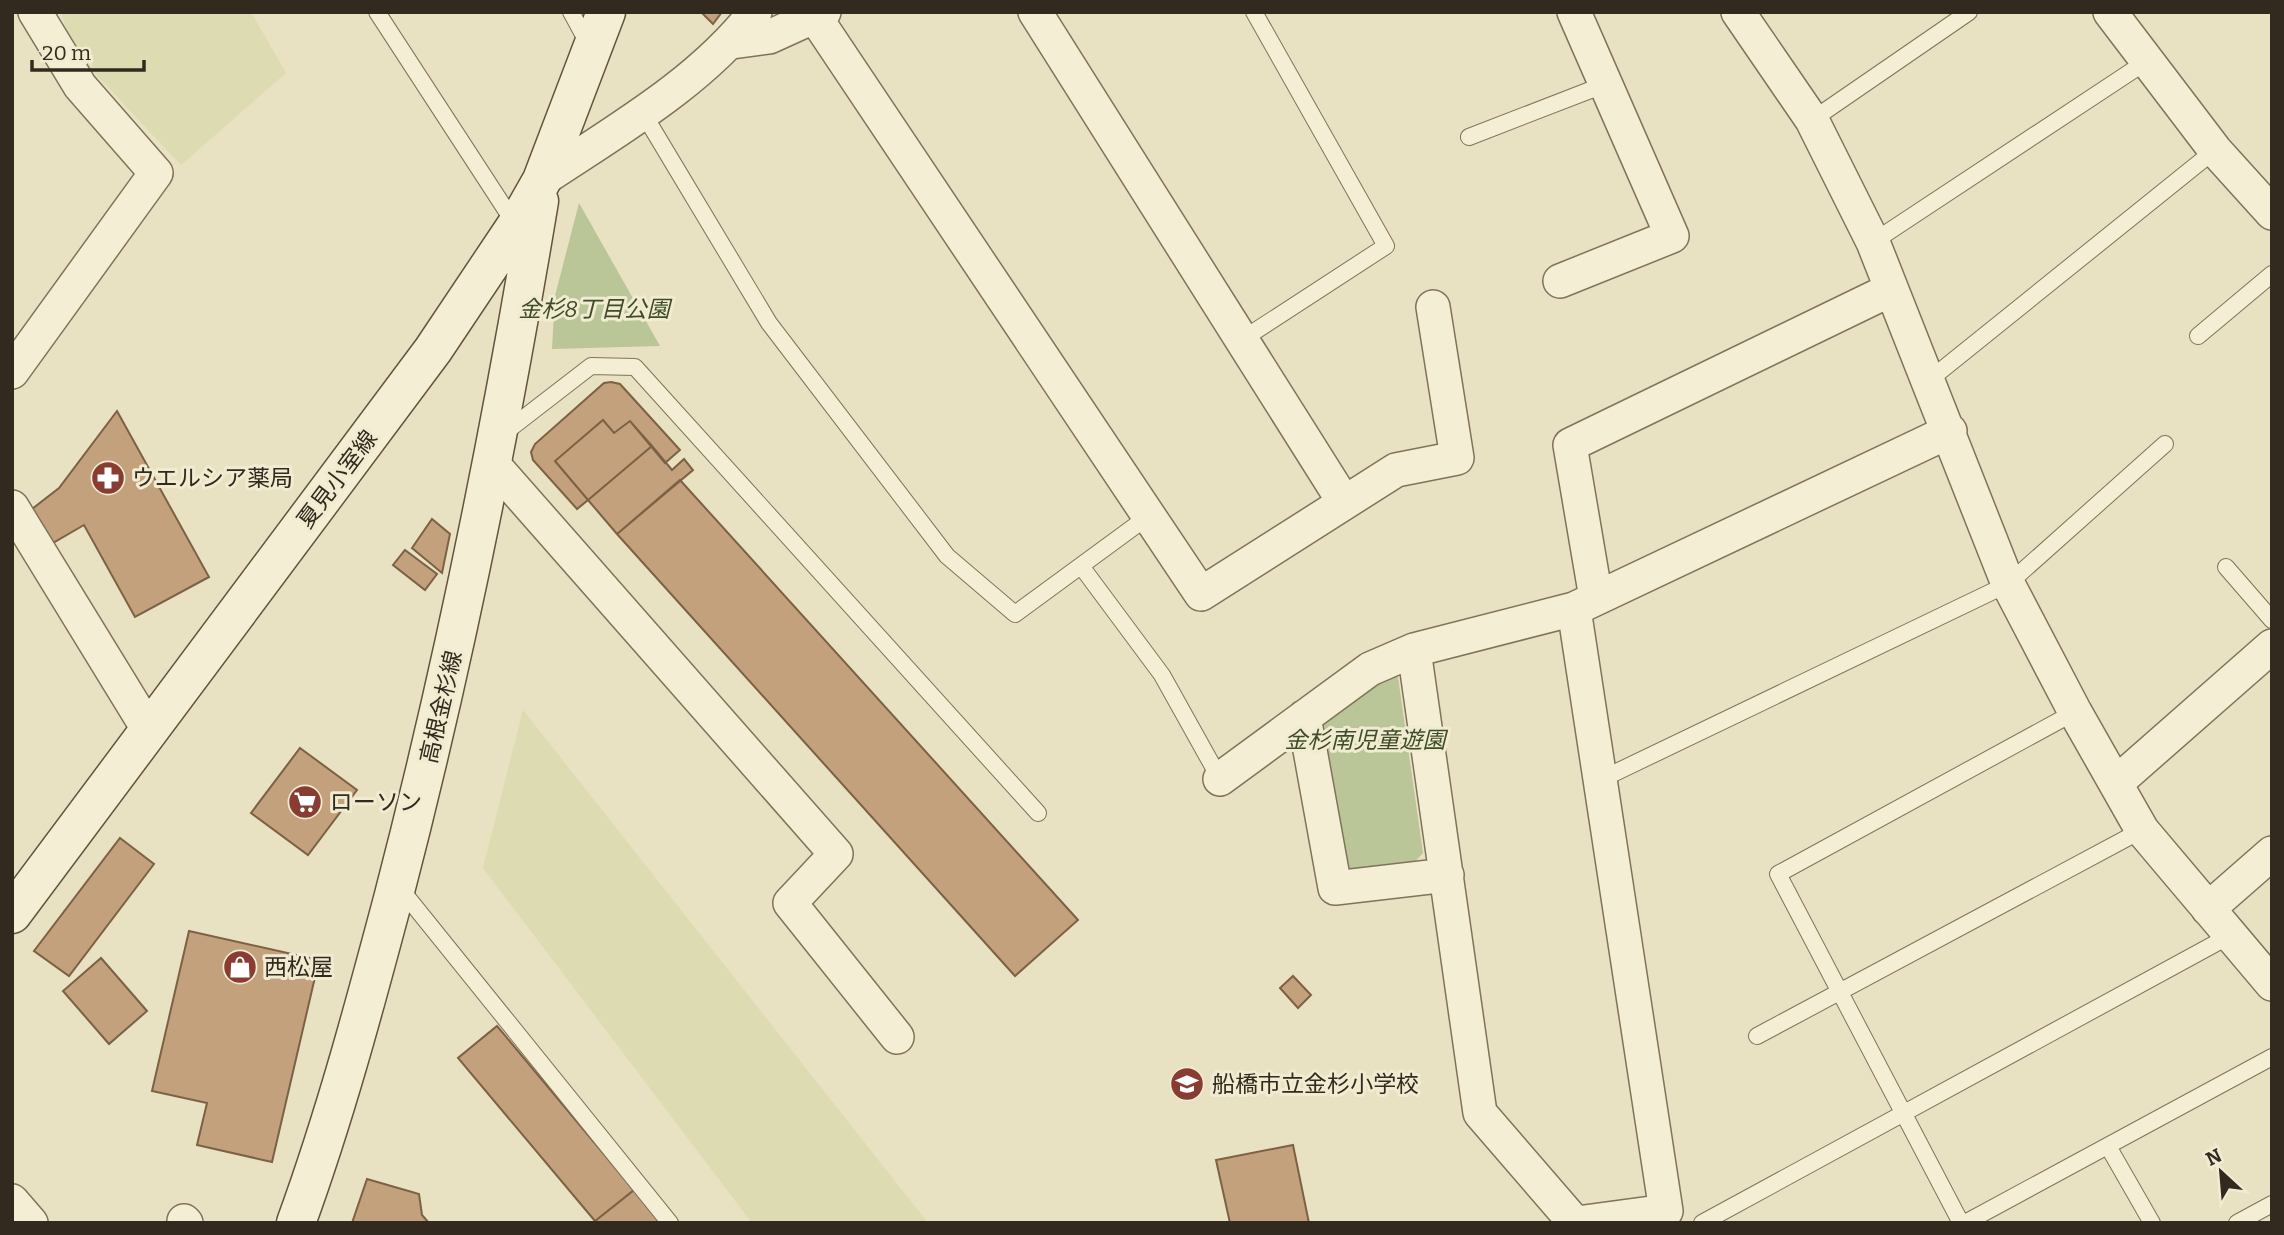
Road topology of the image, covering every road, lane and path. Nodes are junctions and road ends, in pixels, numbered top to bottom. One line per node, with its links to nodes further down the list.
1 (35, 12): 31 (street)
2 (377, 12): 23 (lane)
3 (571, 12): 14 (lane)
4 (606, 12): 14 (main road, 夏見小室線)
5 (755, 12): 13 (street)
6 (1035, 12): 30 (street)
7 (1254, 12): 30 (lane)
8 (1574, 12): 16 (street)
9 (1738, 12): 18 (street)
10 (1969, 12): 18 (lane)
11 (2110, 12): 15 (street)
12 (819, 15): 13 (street); 38 (street)
13 (732, 41): 17 (street)
14 (591, 50): 21 (main road, 夏見小室線)
15 (2147, 61): 20 (street); 24 (lane)
16 (1606, 84): 19 (lane); 26 (street)
17 (643, 113): 21 (street); 39 (lane)
18 (1812, 120): 24 (street)
19 (1469, 137)
20 (2215, 149): 22 (street); 32 (lane)
21 (542, 180): 23 (main road, 夏見小室線); 35 (main road, 高根金杉線)
22 (2272, 213)
23 (516, 226): 48 (main road, 夏見小室線)
24 (1873, 242): 27 (street)
25 (2272, 274): 29 (lane)
26 (1560, 281)
27 (1890, 290): 32 (street); 42 (street)
28 (1433, 307): 36 (street)
29 (2198, 336)
30 (1243, 339): 36 (street)
31 (12, 372)
32 (1928, 381): 33 (street)
33 (1950, 431): 41 (street); 42 (street)
34 (2165, 444): 41 (lane)
35 (494, 451): 52 (lane); 56 (main road, 高根金杉線); 63 (street)
36 (1343, 502): 38 (street)
37 (12, 506): 48 (street)
38 (1150, 516): 39 (lane)
39 (1081, 566): 49 (lane)
40 (2226, 567): 43 (lane)
41 (2008, 584): 46 (street); 50 (lane)
42 (1585, 603): 45 (street); 50 (street)
43 (2272, 620)
44 (2272, 646): 51 (street)
45 (1414, 650): 47 (street); 55 (street)
46 (2075, 712): 51 (street); 61 (lane)
47 (1304, 717): 49 (street); 55 (street)
48 (150, 732): 58 (main road, 夏見小室線)
49 (1220, 779)
50 (1602, 779): 69 (street)
51 (2116, 783): 53 (street)
52 (1038, 813)
53 (2142, 830): 57 (street); 61 (lane)
54 (2272, 853): 57 (street)
55 (1447, 875): 73 (street)
56 (397, 884): 70 (main road, 高根金杉線); 72 (lane)
57 (2208, 909): 59 (street)
58 (12, 914)
59 (2231, 935): 60 (street); 65 (lane)
60 (2272, 984)
61 (1839, 990): 62 (lane); 65 (lane)
62 (1757, 1036)
63 (897, 1037)
64 (2272, 1057): 66 (lane)
65 (1903, 1113): 74 (lane); 75 (lane)
66 (2109, 1148): 75 (lane); 76 (lane)
67 (12, 1201): 71 (street)
68 (2272, 1204): 77 (lane)
69 (1670, 1217): 73 (street)
70 (300, 1221)
71 (31, 1223)
72 (670, 1223)
73 (1576, 1223)
74 (1702, 1223)
75 (1963, 1223)
76 (2152, 1223)
77 (2237, 1223)

